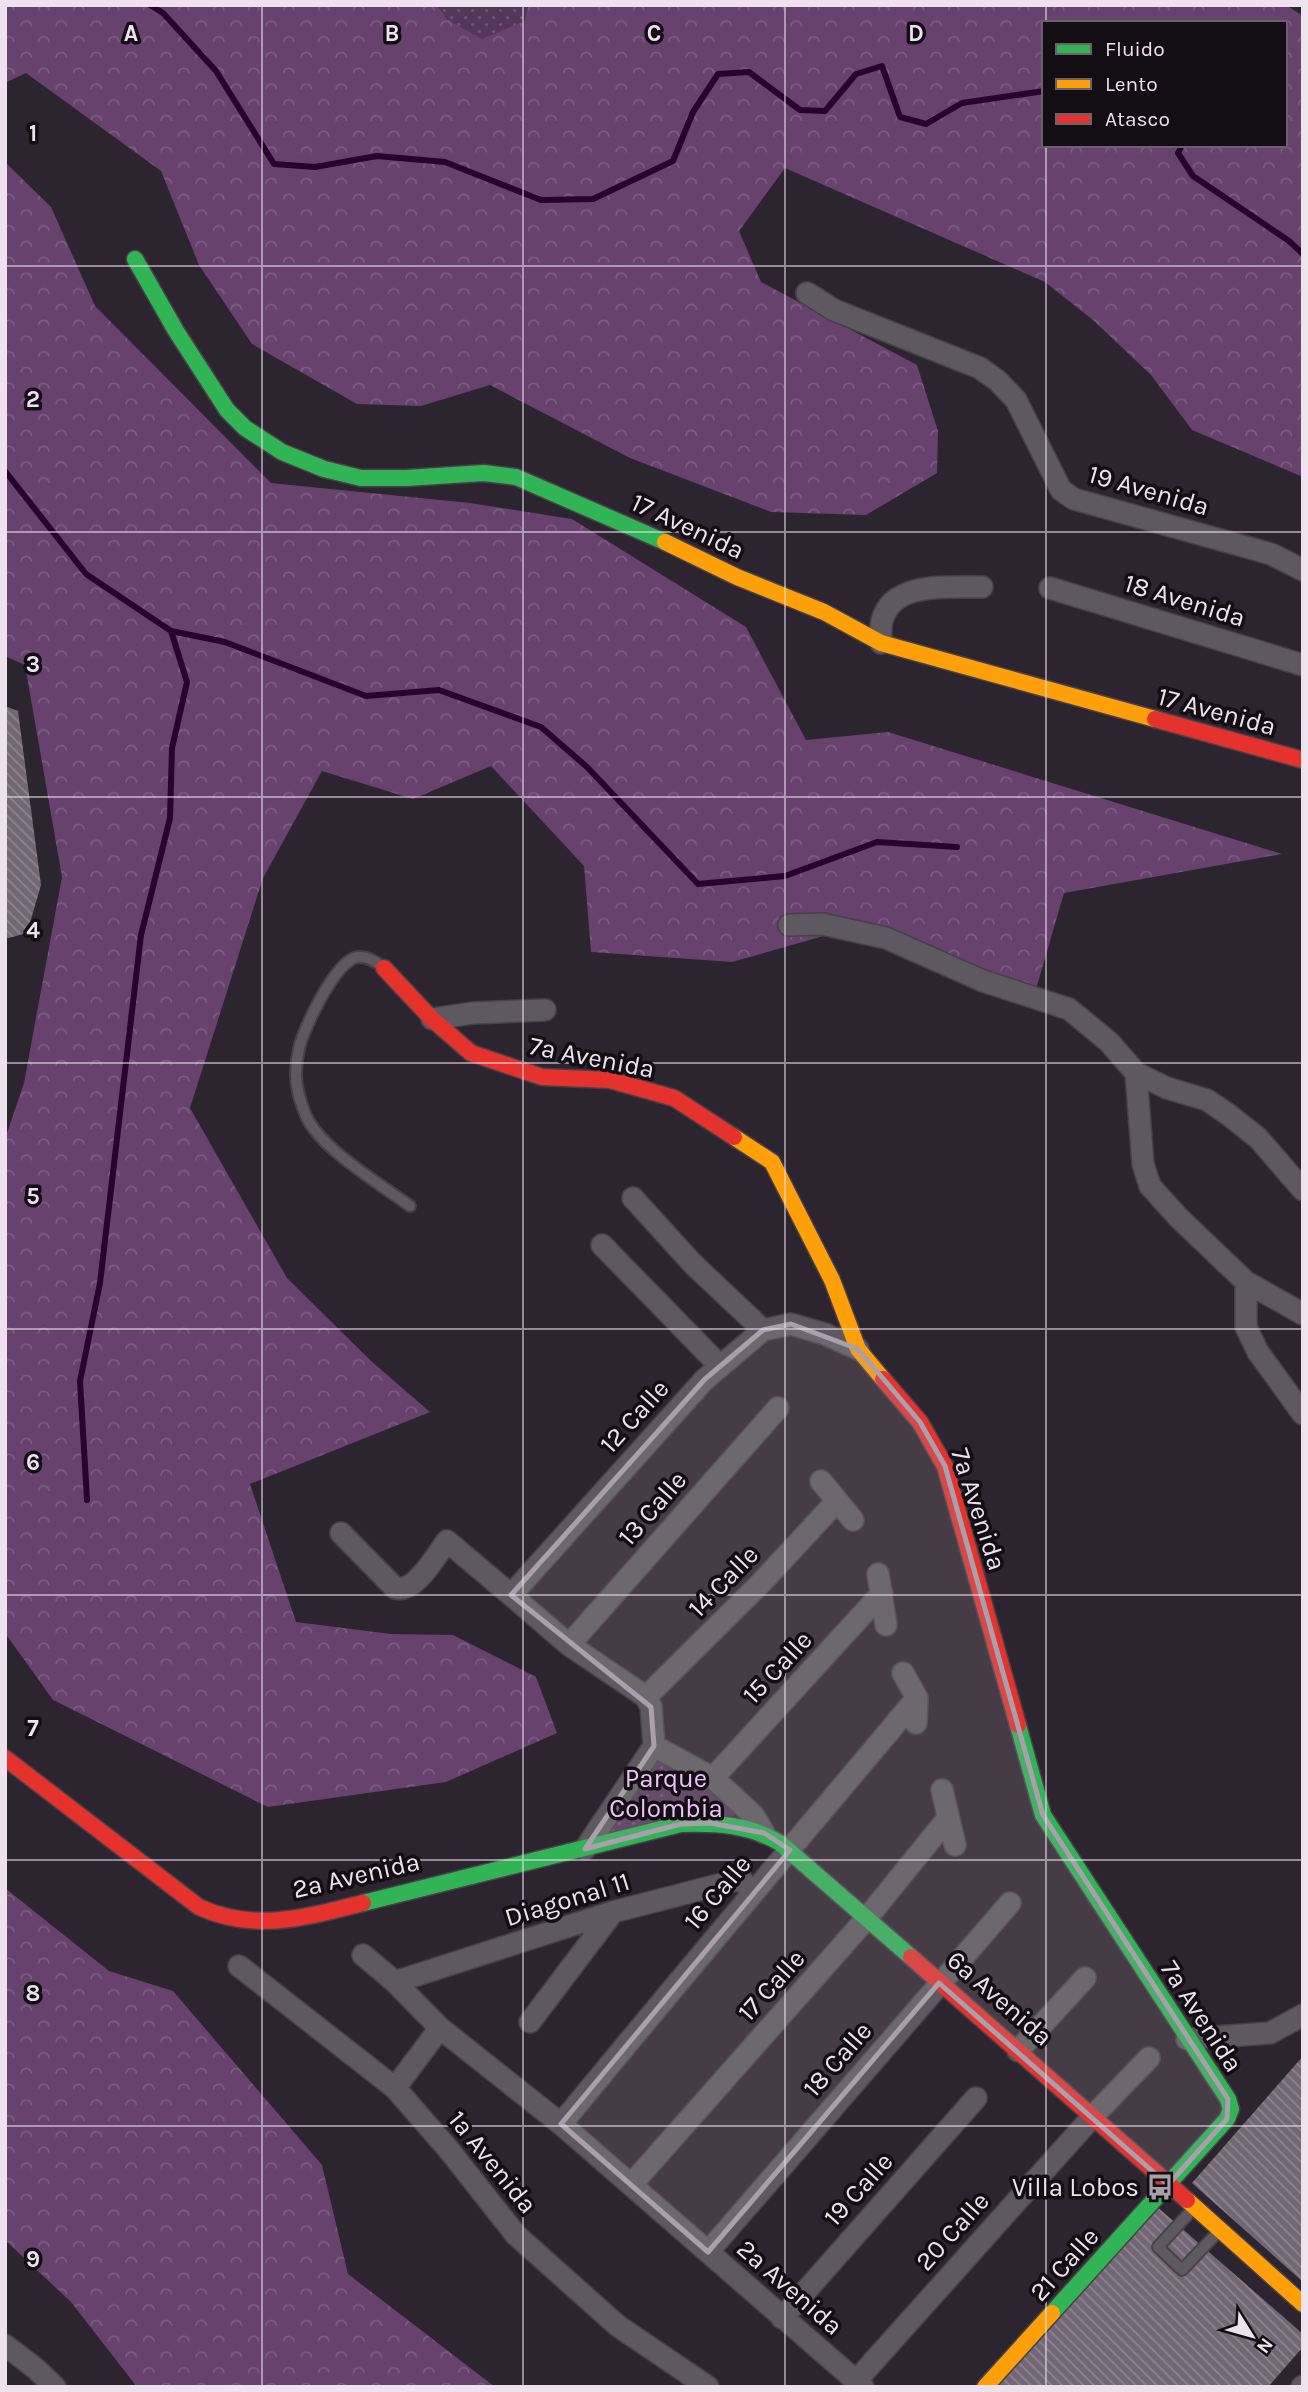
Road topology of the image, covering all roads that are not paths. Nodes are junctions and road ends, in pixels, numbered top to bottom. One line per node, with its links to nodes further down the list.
1 (135, 259): 6 (street, 17 Avenida)
2 (807, 293): 3 (street, 19 Avenida)
3 (1303, 569)
4 (982, 587): 6 (street)
5 (1051, 588): 7 (street, 18 Avenida)
6 (881, 643): 8 (street, 17 Avenida)
7 (1303, 665)
8 (1303, 760)
9 (789, 925): 13 (street)
10 (384, 968): 12 (street, 7a Avenida); 16 (lane, 7a Avenida)
11 (545, 1010): 12 (street)
12 (432, 1019): 21 (street, 7a Avenida)
13 (1136, 1073): 14 (street); 18 (street)
14 (1303, 1190)
15 (633, 1198): 20 (street)
16 (410, 1206)
17 (602, 1245): 22 (street)
18 (1246, 1282): 19 (street); 24 (street)
19 (1303, 1314)
20 (763, 1330): 21 (street); 22 (street, 12 Calle)
21 (858, 1349): 57 (street, 7a Avenida)
22 (720, 1366): 29 (street, 12 Calle)
23 (778, 1408): 31 (street, 13 Calle)
24 (1303, 1413)
25 (821, 1480): 26 (street)
26 (837, 1501): 27 (street); 33 (street, 14 Calle)
27 (853, 1520)
28 (341, 1533): 29 (street)
29 (512, 1595): 31 (street)
30 (886, 1625): 38 (street, 15 Calle)
31 (569, 1645): 33 (street)
32 (903, 1673): 34 (street)
33 (646, 1697): 36 (street)
34 (916, 1698): 35 (street); 44 (street, 16 Calle)
35 (916, 1723)
36 (653, 1736): 38 (street, 6a Avenida); 43 (street)
37 (5, 1758): 43 (street, 2a Avenida)
38 (713, 1778): 41 (street, 6a Avenida)
39 (942, 1790): 40 (street)
40 (948, 1818): 42 (street); 48 (street, 17 Calle)
41 (764, 1833): 43 (street, 2a Avenida); 44 (street, 6a Avenida)
42 (956, 1845)
43 (585, 1849)
44 (789, 1851): 45 (street, 16 Calle); 48 (street, 6a Avenida)
45 (752, 1892): 47 (street, Diagonal 11); 64 (street, 16 Calle)
46 (1010, 1903): 53 (street, 18 Calle)
47 (613, 1912): 52 (street, Diagonal 11); 55 (street)
48 (867, 1918): 53 (street, 6a Avenida); 65 (street, 17 Calle)
49 (363, 1955): 52 (street, 2a Avenida)
50 (239, 1966): 60 (street, 1a Avenida)
51 (1085, 1978): 58 (street)
52 (396, 1983): 56 (street, 2a Avenida)
53 (939, 1983): 58 (street, 6a Avenida); 69 (street, 18 Calle)
54 (1303, 2015): 57 (street)
55 (530, 2022)
56 (440, 2028): 60 (street); 64 (street, 2a Avenida)
57 (1187, 2039): 62 (street, 7a Avenida)
58 (1018, 2051): 63 (street, 6a Avenida)
59 (1149, 2058): 63 (street, 20 Calle)
60 (395, 2088): 75 (street, 1a Avenida)
61 (976, 2098): 71 (street, 19 Calle)
62 (1230, 2109): 66 (street, 21 Calle)
63 (1093, 2116): 66 (street, 6a Avenida); 73 (street, 20 Calle)
64 (561, 2124): 65 (street, 2a Avenida)
65 (631, 2185): 69 (street, 2a Avenida)
66 (1168, 2185): 67 (street, 6a Avenida); 76 (street, 21 Calle)
67 (1194, 2208): 68 (street, 6a Avenida); 68 (lane)
68 (1220, 2231): 70 (street, 6a Avenida)
69 (708, 2252): 71 (street, 2a Avenida)
70 (1303, 2304)
71 (782, 2318): 73 (street, 2a Avenida)
72 (5, 2345): 74 (street)
73 (859, 2384)
74 (55, 2387)
75 (708, 2387)
76 (985, 2387)

